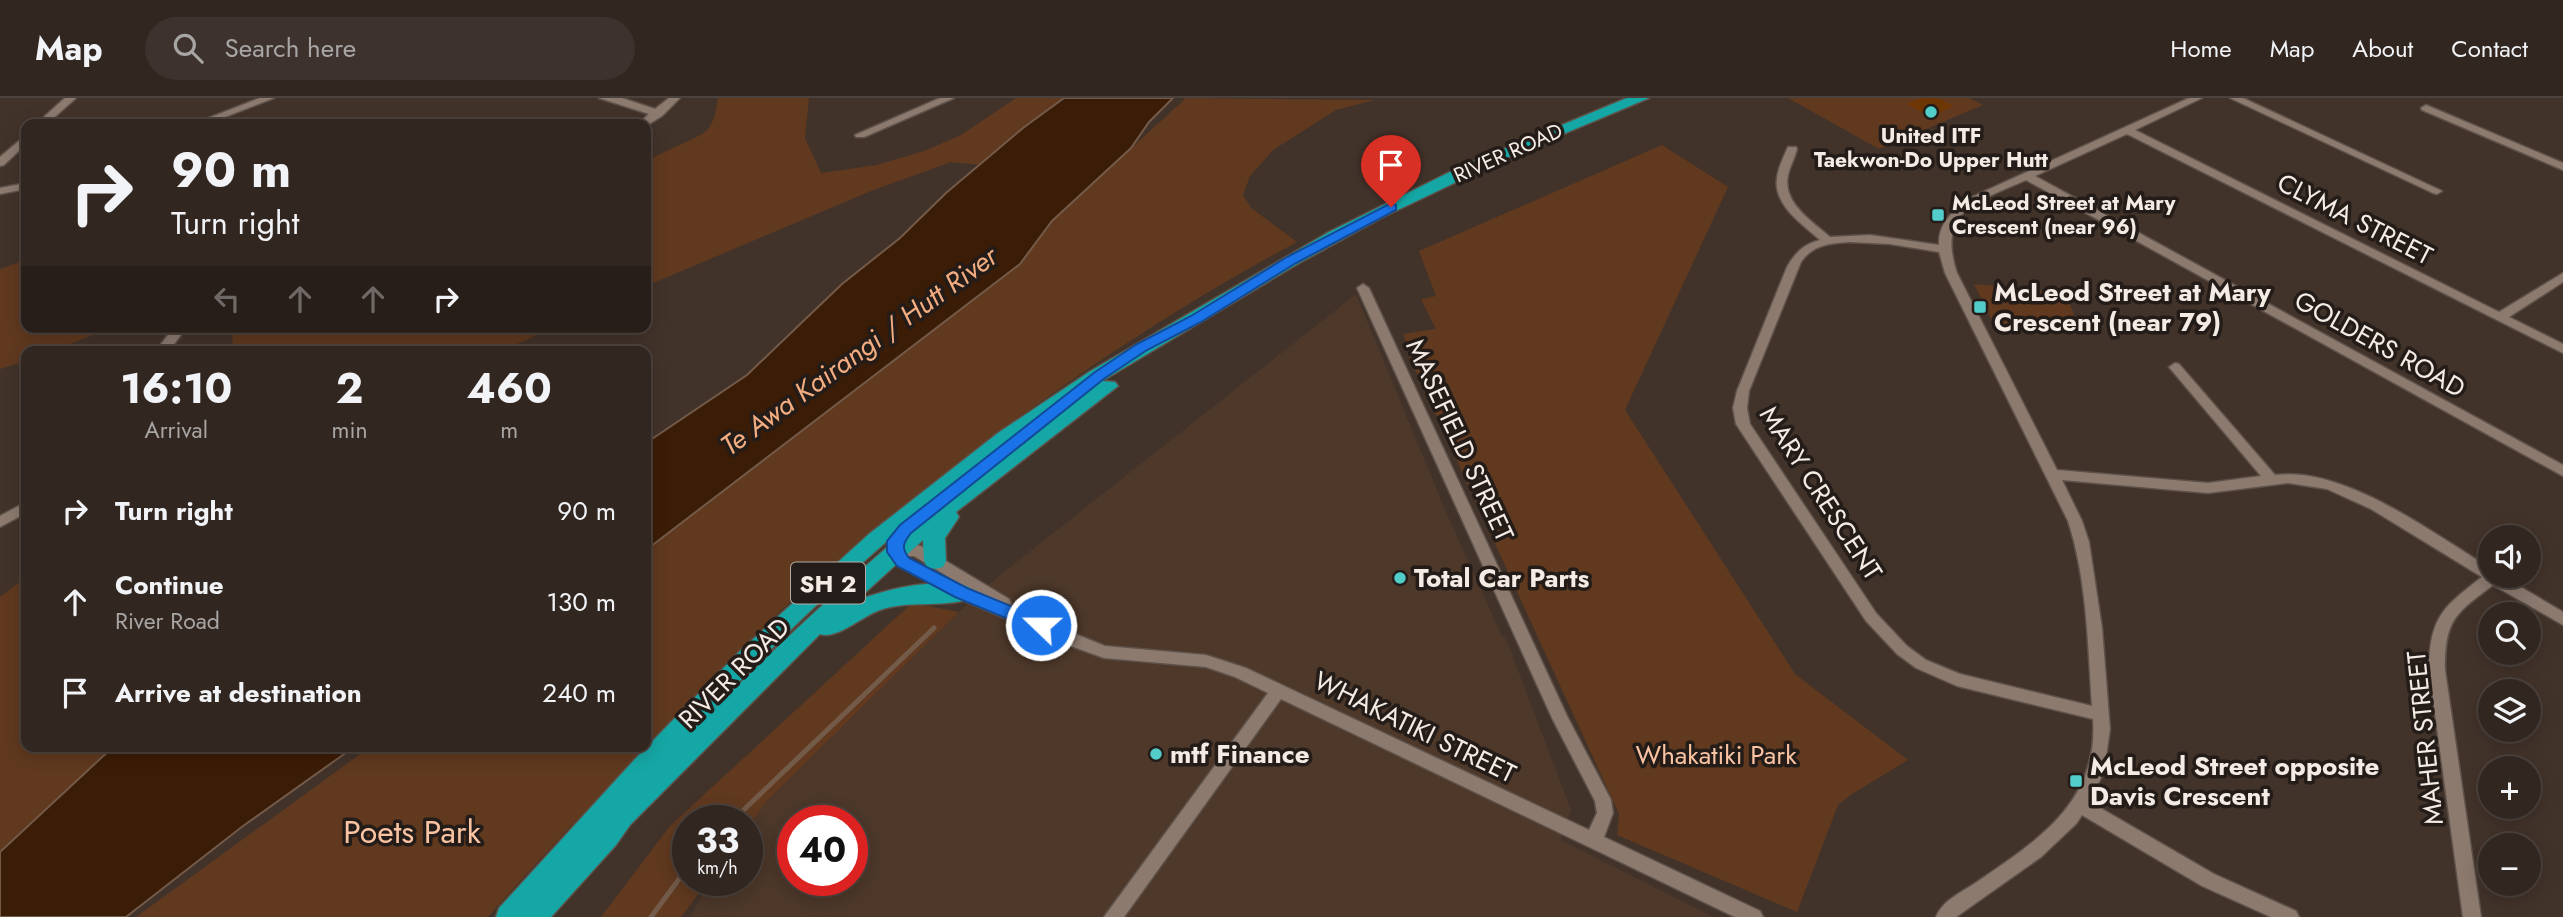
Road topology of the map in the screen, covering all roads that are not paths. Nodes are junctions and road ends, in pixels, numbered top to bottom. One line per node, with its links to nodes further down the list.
1 (71, 98): 11 (street)
2 (269, 98): 12 (street)
3 (604, 98): 10 (street)
4 (675, 98): 10 (street)
5 (949, 98): 15 (street)
6 (1641, 98): 29 (highway, RIVER ROAD / SH 2)
7 (2197, 98): 14 (street)
8 (2235, 98): 23 (street)
9 (2426, 108): 19 (street)
10 (658, 114): 13 (street)
11 (47, 119)
12 (212, 119)
13 (650, 119)
14 (2127, 130): 20 (street); 28 (street, CLYMA STREET)
15 (860, 135)
16 (21, 143): 18 (street)
17 (1792, 149): 24 (street)
18 (0, 163)
19 (2563, 167)
20 (2027, 176): 25 (street); 34 (street, GOLDERS ROAD)
21 (21, 187): 22 (street)
22 (0, 191)
23 (2437, 191)
24 (1827, 240): 25 (street); 48 (street, MARY CRESCENT)
25 (1943, 249): 35 (street)
26 (2563, 277): 28 (street)
27 (1363, 288): 52 (street, MASEFIELD STREET)
28 (2500, 317): 30 (street, CLYMA STREET)
29 (1196, 319): 32 (highway, RIVER ROAD / SH 2); 33 (highway, RIVER ROAD / SH 2)
30 (2563, 349)
31 (2175, 367): 36 (street)
32 (1080, 389): 39 (highway); 50 (highway, RIVER ROAD / SH 2)
33 (1052, 426): 39 (highway, RIVER ROAD / SH 2); 40 (highway)
34 (2563, 471)
35 (2054, 475): 36 (street); 48 (street)
36 (2272, 480): 41 (street)
37 (21, 510): 38 (street)
38 (0, 522)
39 (895, 552): 40 (street, WHAKATIKI STREET); 44 (street, WHAKATIKI STREET); 50 (highway); 51 (highway, RIVER ROAD / SH 2)
40 (935, 561): 46 (street, WHAKATIKI STREET)
41 (2478, 568)
42 (2478, 587): 59 (street, MAHER STREET)
43 (2511, 588): 45 (street)
44 (961, 593): 46 (street, WHAKATIKI STREET); 51 (highway)
45 (2563, 619)
46 (1041, 625): 47 (street, WHAKATIKI STREET)
47 (1279, 690): 52 (street, WHAKATIKI STREET); 55 (street)
48 (2101, 714): 49 (street)
49 (2080, 805): 57 (street); 58 (street)
50 (605, 810): 53 (highway, RIVER ROAD / SH 2)
51 (607, 837): 54 (highway, RIVER ROAD / SH 2)
52 (1593, 842): 56 (street, WHAKATIKI STREET)
53 (509, 917)
54 (533, 917)
55 (1113, 917)
56 (1754, 917)
57 (1945, 917)
58 (2290, 917)
59 (2472, 917)

